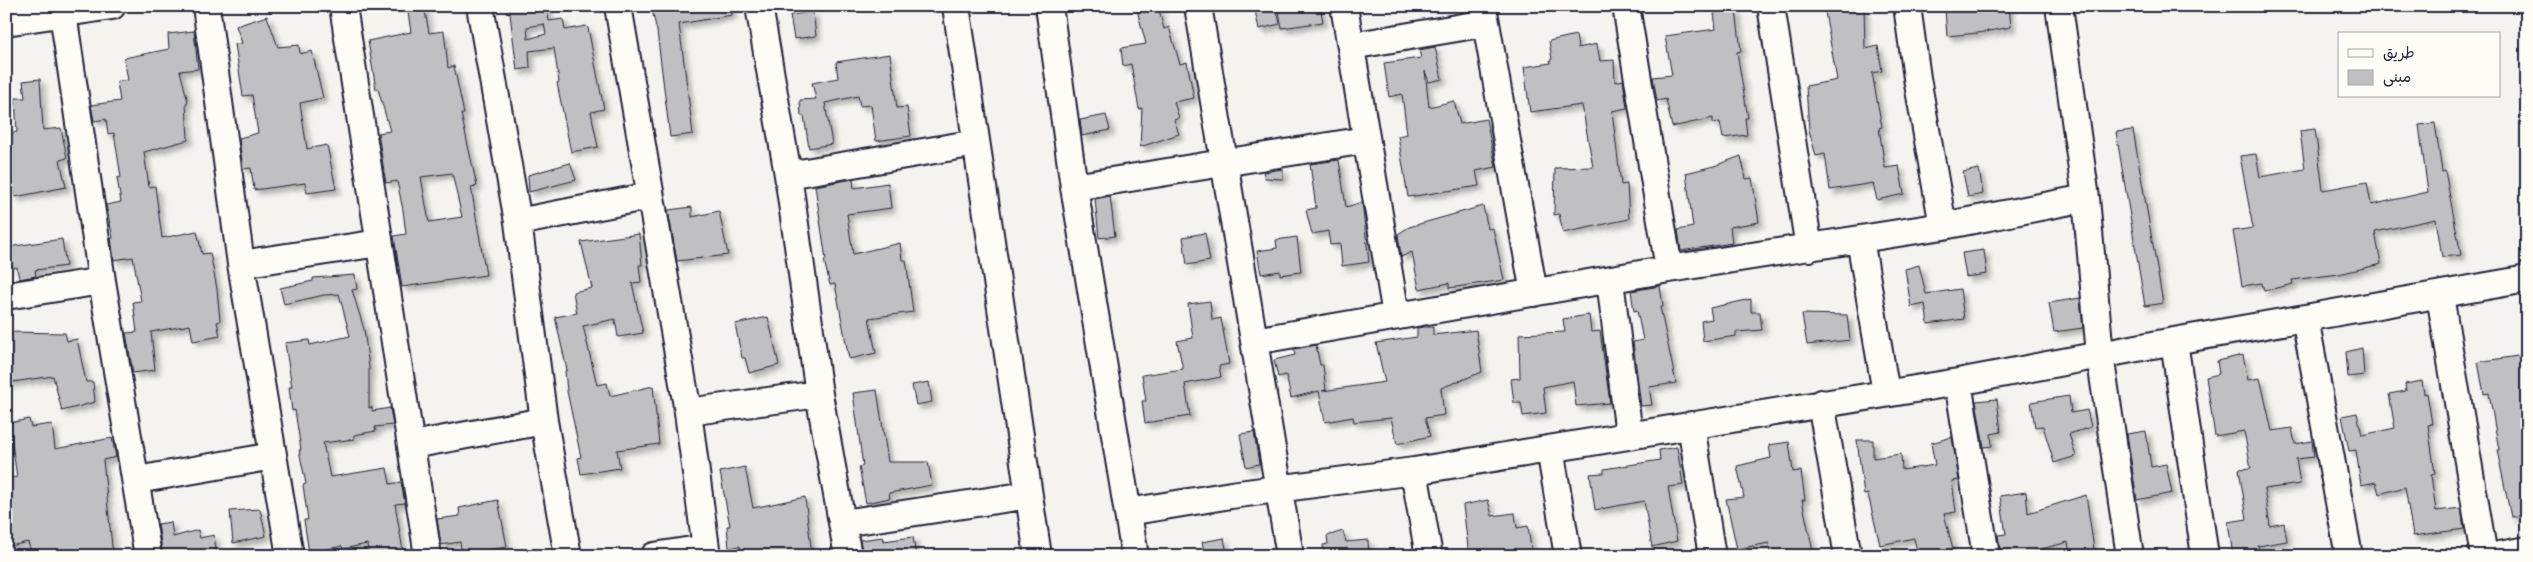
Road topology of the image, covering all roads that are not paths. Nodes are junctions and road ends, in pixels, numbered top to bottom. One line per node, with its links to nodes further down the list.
1 (112, 6): 16 (street)
2 (206, 6): 32 (street)
3 (343, 6): 30 (street)
4 (480, 6): 27 (street)
5 (618, 6): 25 (street)
6 (759, 6): 23 (street)
7 (956, 6): 21 (street)
8 (1048, 6): 24 (street)
9 (1198, 6): 22 (street)
10 (1344, 6): 19 (street)
11 (1626, 6): 33 (street)
12 (1771, 6): 31 (street)
13 (1907, 6): 28 (street)
14 (2059, 6): 26 (street)
15 (34, 12): 16 (street); 18 (street)
16 (63, 13): 36 (street)
17 (1484, 15): 19 (street); 37 (street)
18 (6, 22)
19 (1351, 46): 20 (street)
20 (1366, 140): 22 (street); 40 (street)
21 (976, 143): 23 (street); 59 (street)
22 (1225, 162): 24 (street); 42 (street)
23 (788, 175): 47 (street)
24 (1074, 187): 60 (street)
25 (650, 196): 27 (street); 49 (street)
26 (2086, 198): 28 (street); 44 (street)
27 (518, 222): 50 (street)
28 (1943, 226): 29 (street)
29 (1860, 239): 31 (street); 46 (street)
30 (379, 243): 32 (street); 53 (street)
31 (1809, 248): 33 (street)
32 (241, 264): 55 (street)
33 (1669, 269): 35 (street)
34 (2527, 279): 39 (street)
35 (1610, 280): 37 (street); 52 (street)
36 (102, 281): 38 (street); 57 (street)
37 (1534, 293): 40 (street)
38 (6, 296)
39 (2440, 296): 41 (street); 81 (street)
40 (1396, 315): 42 (street)
41 (2305, 318): 43 (street); 80 (street)
42 (1254, 341): 58 (street)
43 (2174, 341): 44 (street); 79 (street)
44 (2100, 355): 45 (street); 78 (street)
45 (1958, 382): 46 (street); 77 (street)
46 (1886, 393): 48 (street)
47 (818, 394): 49 (street); 61 (street)
48 (1822, 403): 51 (street); 76 (street)
49 (688, 412): 63 (street)
50 (544, 421): 53 (street); 67 (street)
51 (1691, 425): 52 (street); 75 (street)
52 (1629, 435): 54 (street)
53 (412, 445): 66 (street)
54 (1550, 449): 56 (street); 74 (street)
55 (273, 456): 57 (street); 65 (street)
56 (1414, 471): 58 (street); 73 (street)
57 (137, 480): 64 (street)
58 (1280, 490): 60 (street); 72 (street)
59 (1029, 495): 61 (street); 70 (street)
60 (1128, 512): 71 (street)
61 (843, 523): 69 (street)
62 (2527, 550): 82 (street)
63 (706, 552): 68 (street)
64 (148, 556)
65 (290, 556)
66 (428, 556)
67 (568, 556)
68 (654, 556)
69 (848, 556)
70 (1038, 556)
71 (1135, 556)
72 (1290, 556)
73 (1429, 556)
74 (1568, 556)
75 (1712, 556)
76 (1848, 556)
77 (1986, 556)
78 (2130, 556)
79 (2205, 556)
80 (2349, 556)
81 (2484, 556)
82 (2494, 556)

